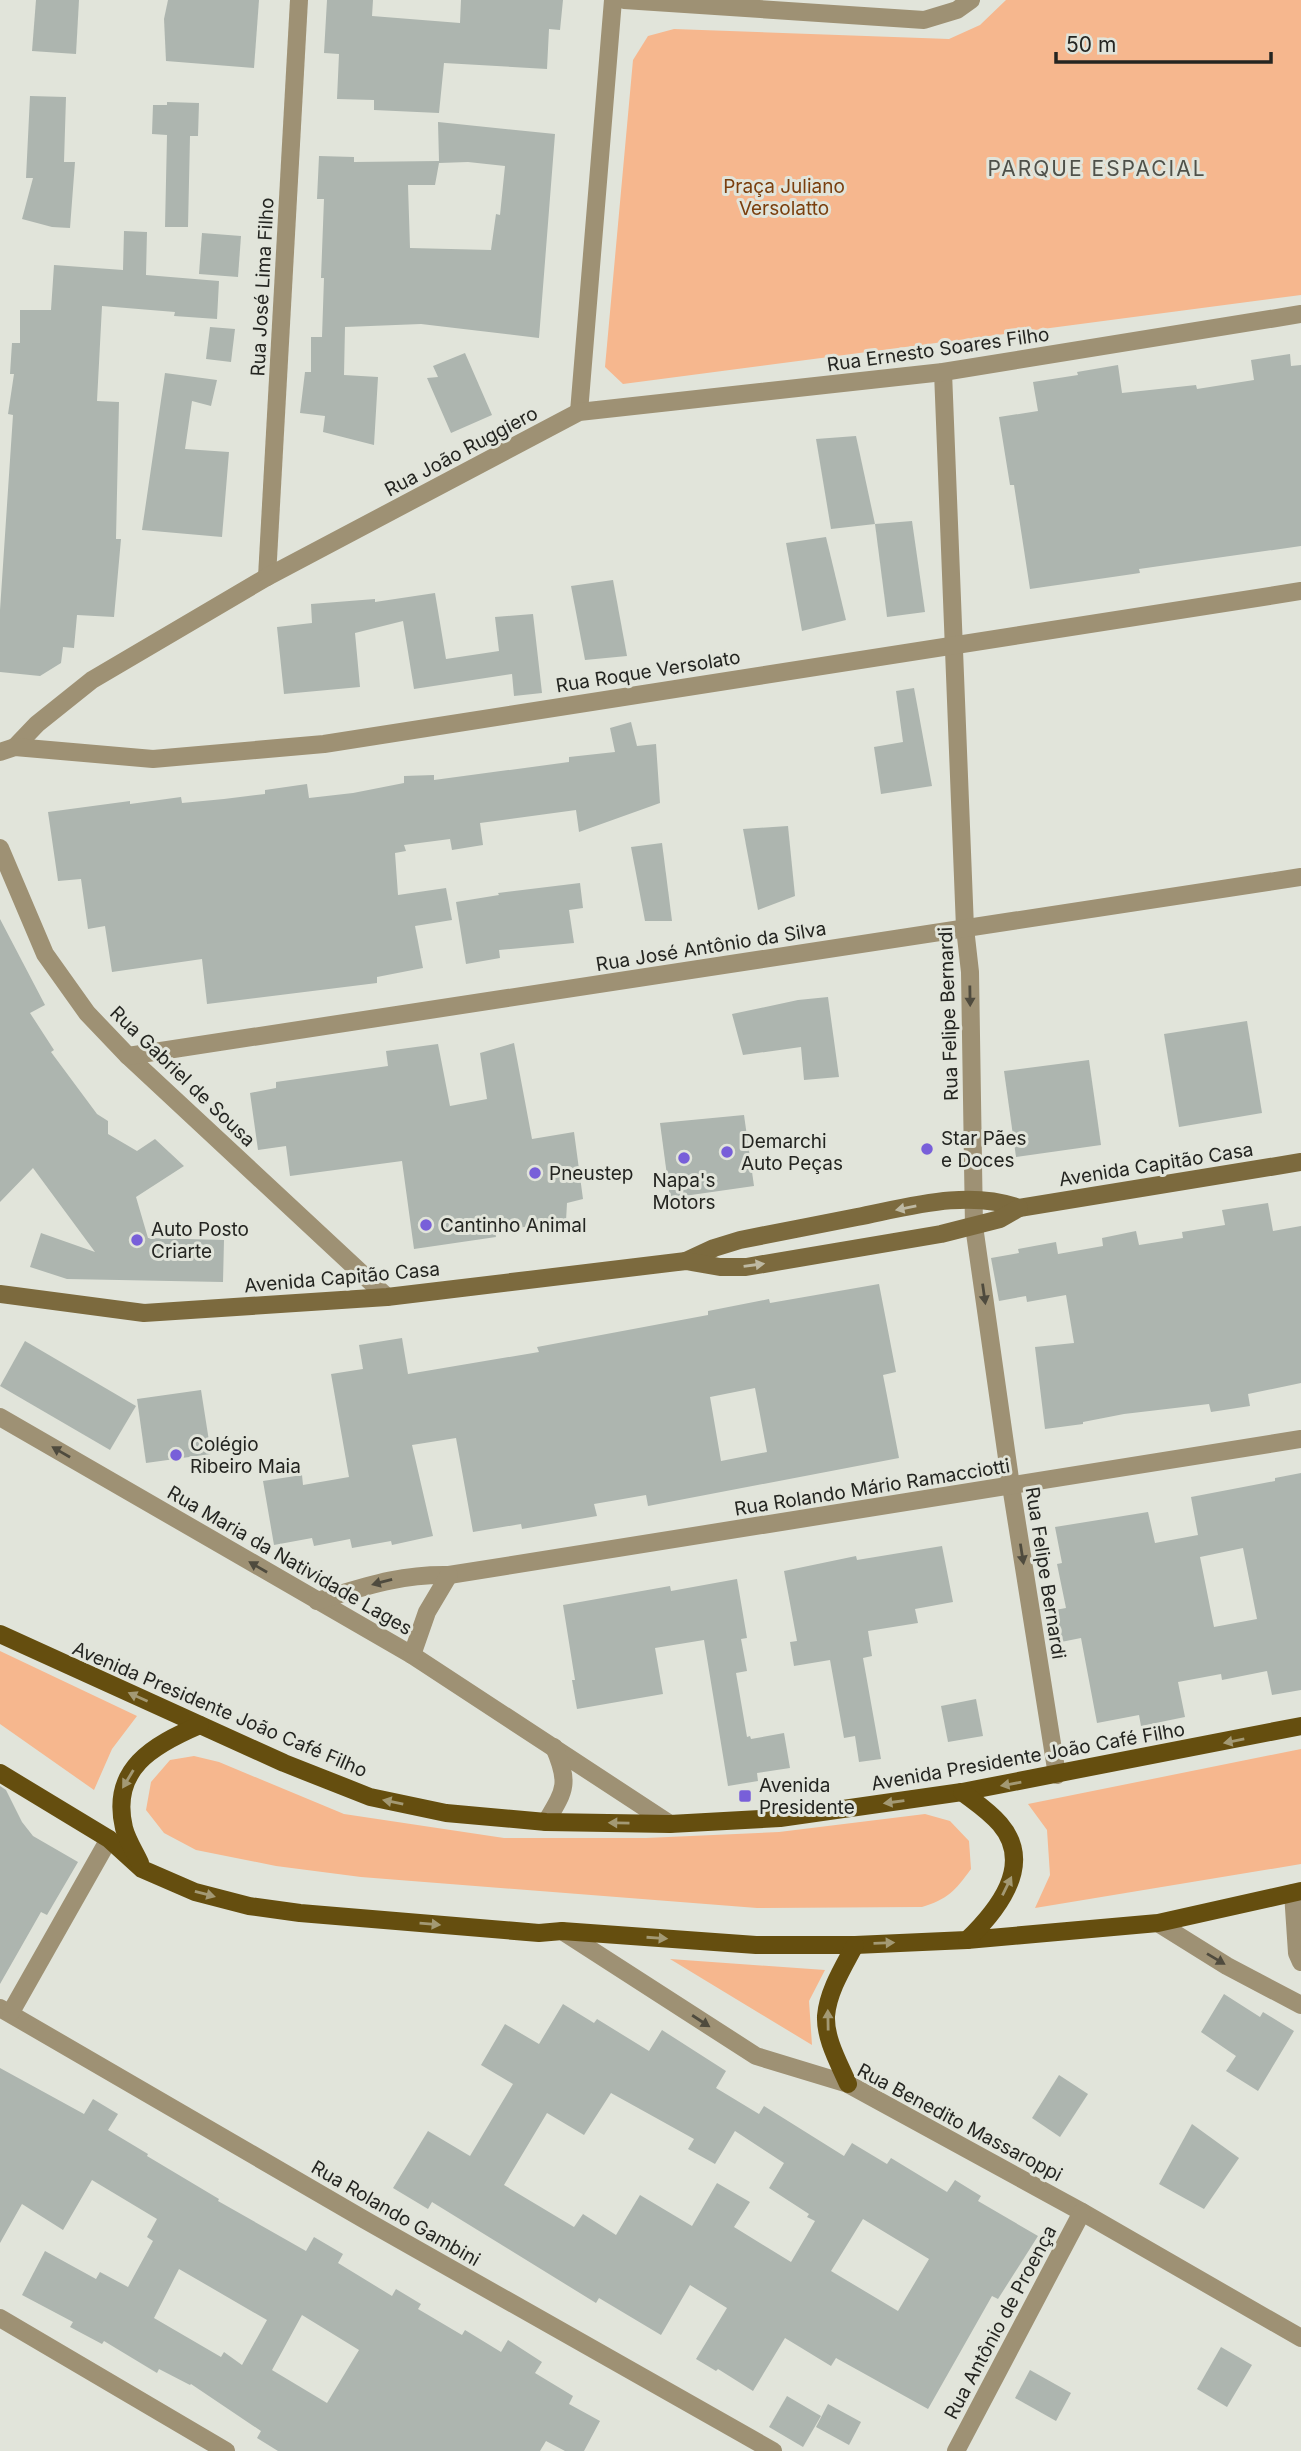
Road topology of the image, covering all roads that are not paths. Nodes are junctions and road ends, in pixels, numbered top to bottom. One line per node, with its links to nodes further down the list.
1 (299, 0): 8 (street, Rua José Lima Filho)
2 (613, 0): 7 (street)
3 (624, 0): 4 (street)
4 (971, 0)
5 (1301, 314): 6 (street, Rua Ernesto Soares Filho)
6 (943, 372): 7 (street, Rua Ernesto Soares Filho); 10 (street, Rua Felipe Bernardi)
7 (579, 412): 8 (street, Rua João Ruggiero)
8 (267, 577): 11 (street, Rua João Ruggiero)
9 (1301, 591): 10 (street, Rua Roque Versolato)
10 (955, 644): 11 (street, Rua Roque Versolato); 14 (street, Rua Felipe Bernardi)
11 (7, 750)
12 (0, 848): 15 (street, Rua Gabriel de Sousa)
13 (1301, 877): 14 (street, Rua José Antônio da Silva)
14 (965, 928): 15 (street, Rua José Antônio da Silva); 17 (street, Rua Felipe Bernardi, one-way to 17)
15 (128, 1056): 22 (street, Rua Gabriel de Sousa)
16 (1301, 1162): 18 (main road, Avenida Capitão Casa)
17 (974, 1200): 18 (main road, Avenida Capitão Casa); 19 (street, Rua Felipe Bernardi); 20 (main road, Avenida Capitão Casa, one-way to 20)
18 (1018, 1208): 19 (main road, Avenida Capitão Casa)
19 (974, 1226): 20 (main road, Avenida Capitão Casa, one-way to 19); 25 (street, Rua Felipe Bernardi, one-way to 25)
20 (686, 1261): 22 (main road, Avenida Capitão Casa)
21 (0, 1294): 22 (main road, Avenida Capitão Casa)
22 (387, 1297)
23 (0, 1417): 27 (street, Rua Maria da Natividade Lages, one-way to 23)
24 (1301, 1439): 25 (street, Rua Rolando Mário Ramacciotti)
25 (1011, 1486): 26 (street, Rua Rolando Mário Ramacciotti); 34 (street, Rua Felipe Bernardi, one-way to 34)
26 (449, 1575): 27 (street, Rua Rolando Mário Ramacciotti, one-way to 27); 29 (street)
27 (317, 1601): 29 (street, Rua Maria da Natividade Lages)
28 (0, 1634): 30 (main road, Avenida Presidente João Café Filho, one-way to 28)
29 (412, 1655): 32 (street, Rua Maria da Natividade Lages)
30 (200, 1725): 36 (main road, Avenida Presidente João Café Filho, one-way to 30); 39 (main road, one-way to 39)
31 (1301, 1726): 34 (main road, Avenida Presidente João Café Filho, one-way to 34)
32 (554, 1748): 36 (street); 37 (street, Rua Maria da Natividade Lages)
33 (0, 1773): 38 (main road)
34 (1057, 1775): 35 (main road, Avenida Presidente João Café Filho, one-way to 35)
35 (962, 1793): 37 (main road, Avenida Presidente João Café Filho, one-way to 37); 43 (main road, one-way to 35)
36 (546, 1822): 37 (main road, Avenida Presidente João Café Filho, one-way to 36)
37 (670, 1824)
38 (109, 1839): 39 (main road); 47 (street)
39 (142, 1869): 42 (main road, one-way to 42)
40 (1297, 1892): 41 (main road); 45 (street)
41 (1158, 1923): 43 (main road); 46 (street, one-way to 46)
42 (562, 1931): 44 (main road, one-way to 44); 48 (street, Rua Benedito Massaroppi, one-way to 48)
43 (967, 1940): 44 (main road, one-way to 43)
44 (855, 1945): 48 (main road, one-way to 44)
45 (1301, 1962)
46 (1301, 2005)
47 (5, 2010): 53 (street, Rua Rolando Gambini)
48 (848, 2084): 49 (street, Rua Benedito Massaroppi)
49 (1082, 2212): 51 (street, Rua Benedito Massaroppi); 54 (street, Rua Antônio de Proença)
50 (0, 2318): 52 (street)
51 (1301, 2338)
52 (226, 2451)
53 (773, 2451)
54 (956, 2451)

